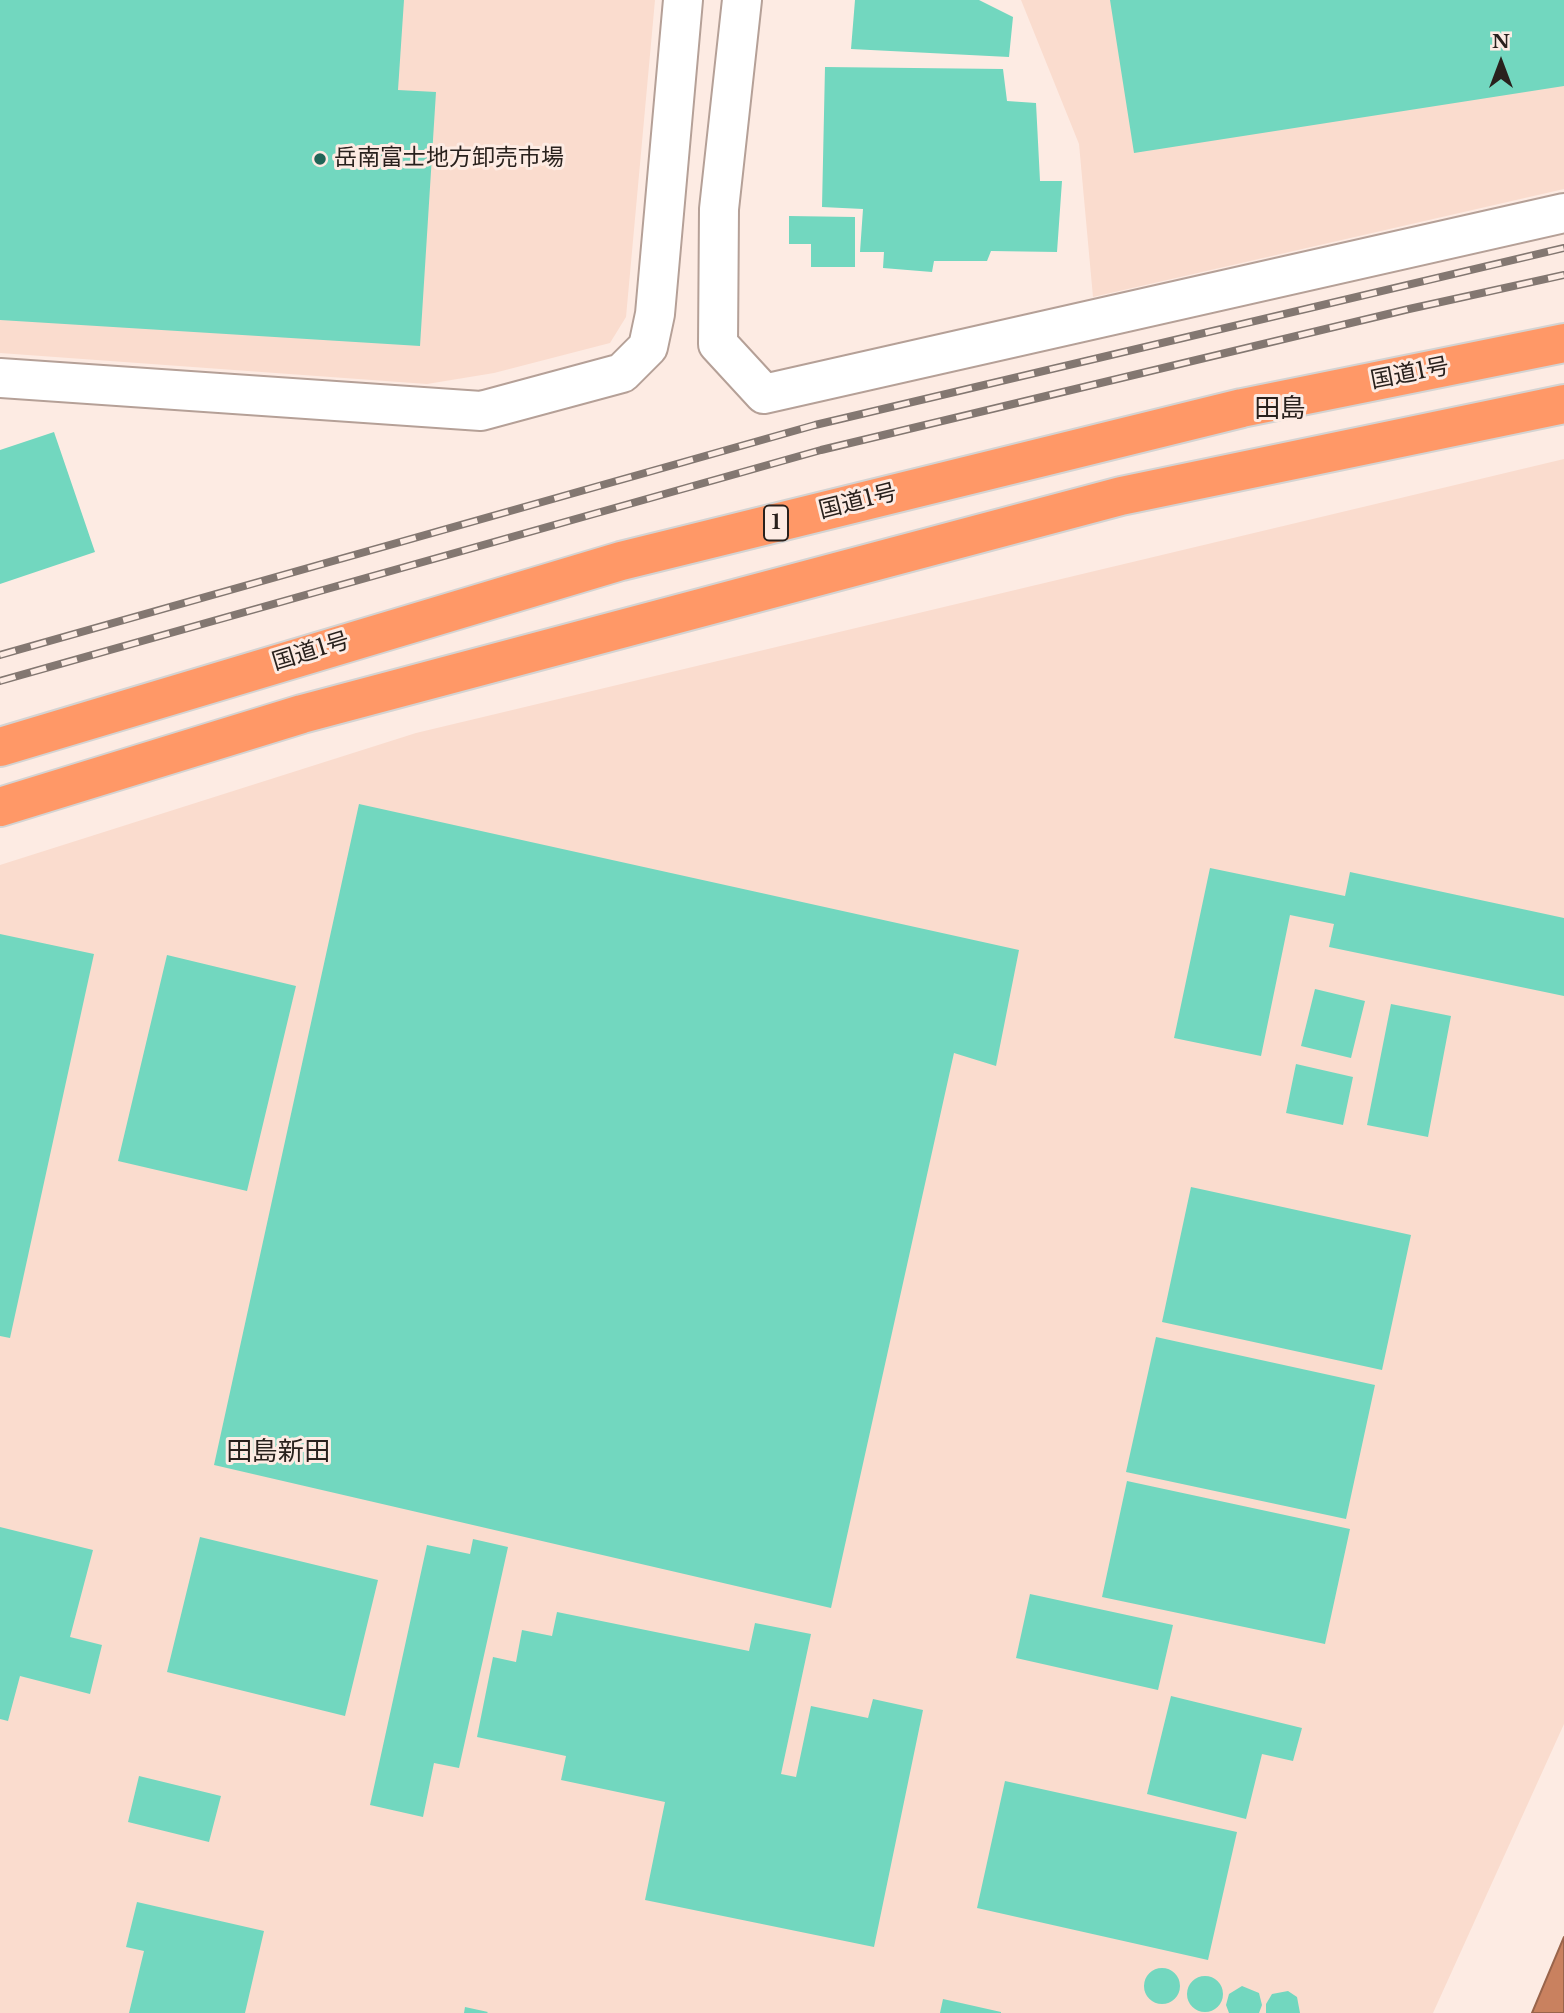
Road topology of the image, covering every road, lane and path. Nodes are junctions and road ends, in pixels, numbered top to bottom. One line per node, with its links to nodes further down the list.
1 (683, 0): 5 (street)
2 (742, 0): 3 (street)
3 (1564, 213)
4 (1564, 343): 7 (highway, 国道1号 / 1)
5 (0, 378)
6 (1564, 404): 8 (highway)
7 (0, 747)
8 (0, 807)

